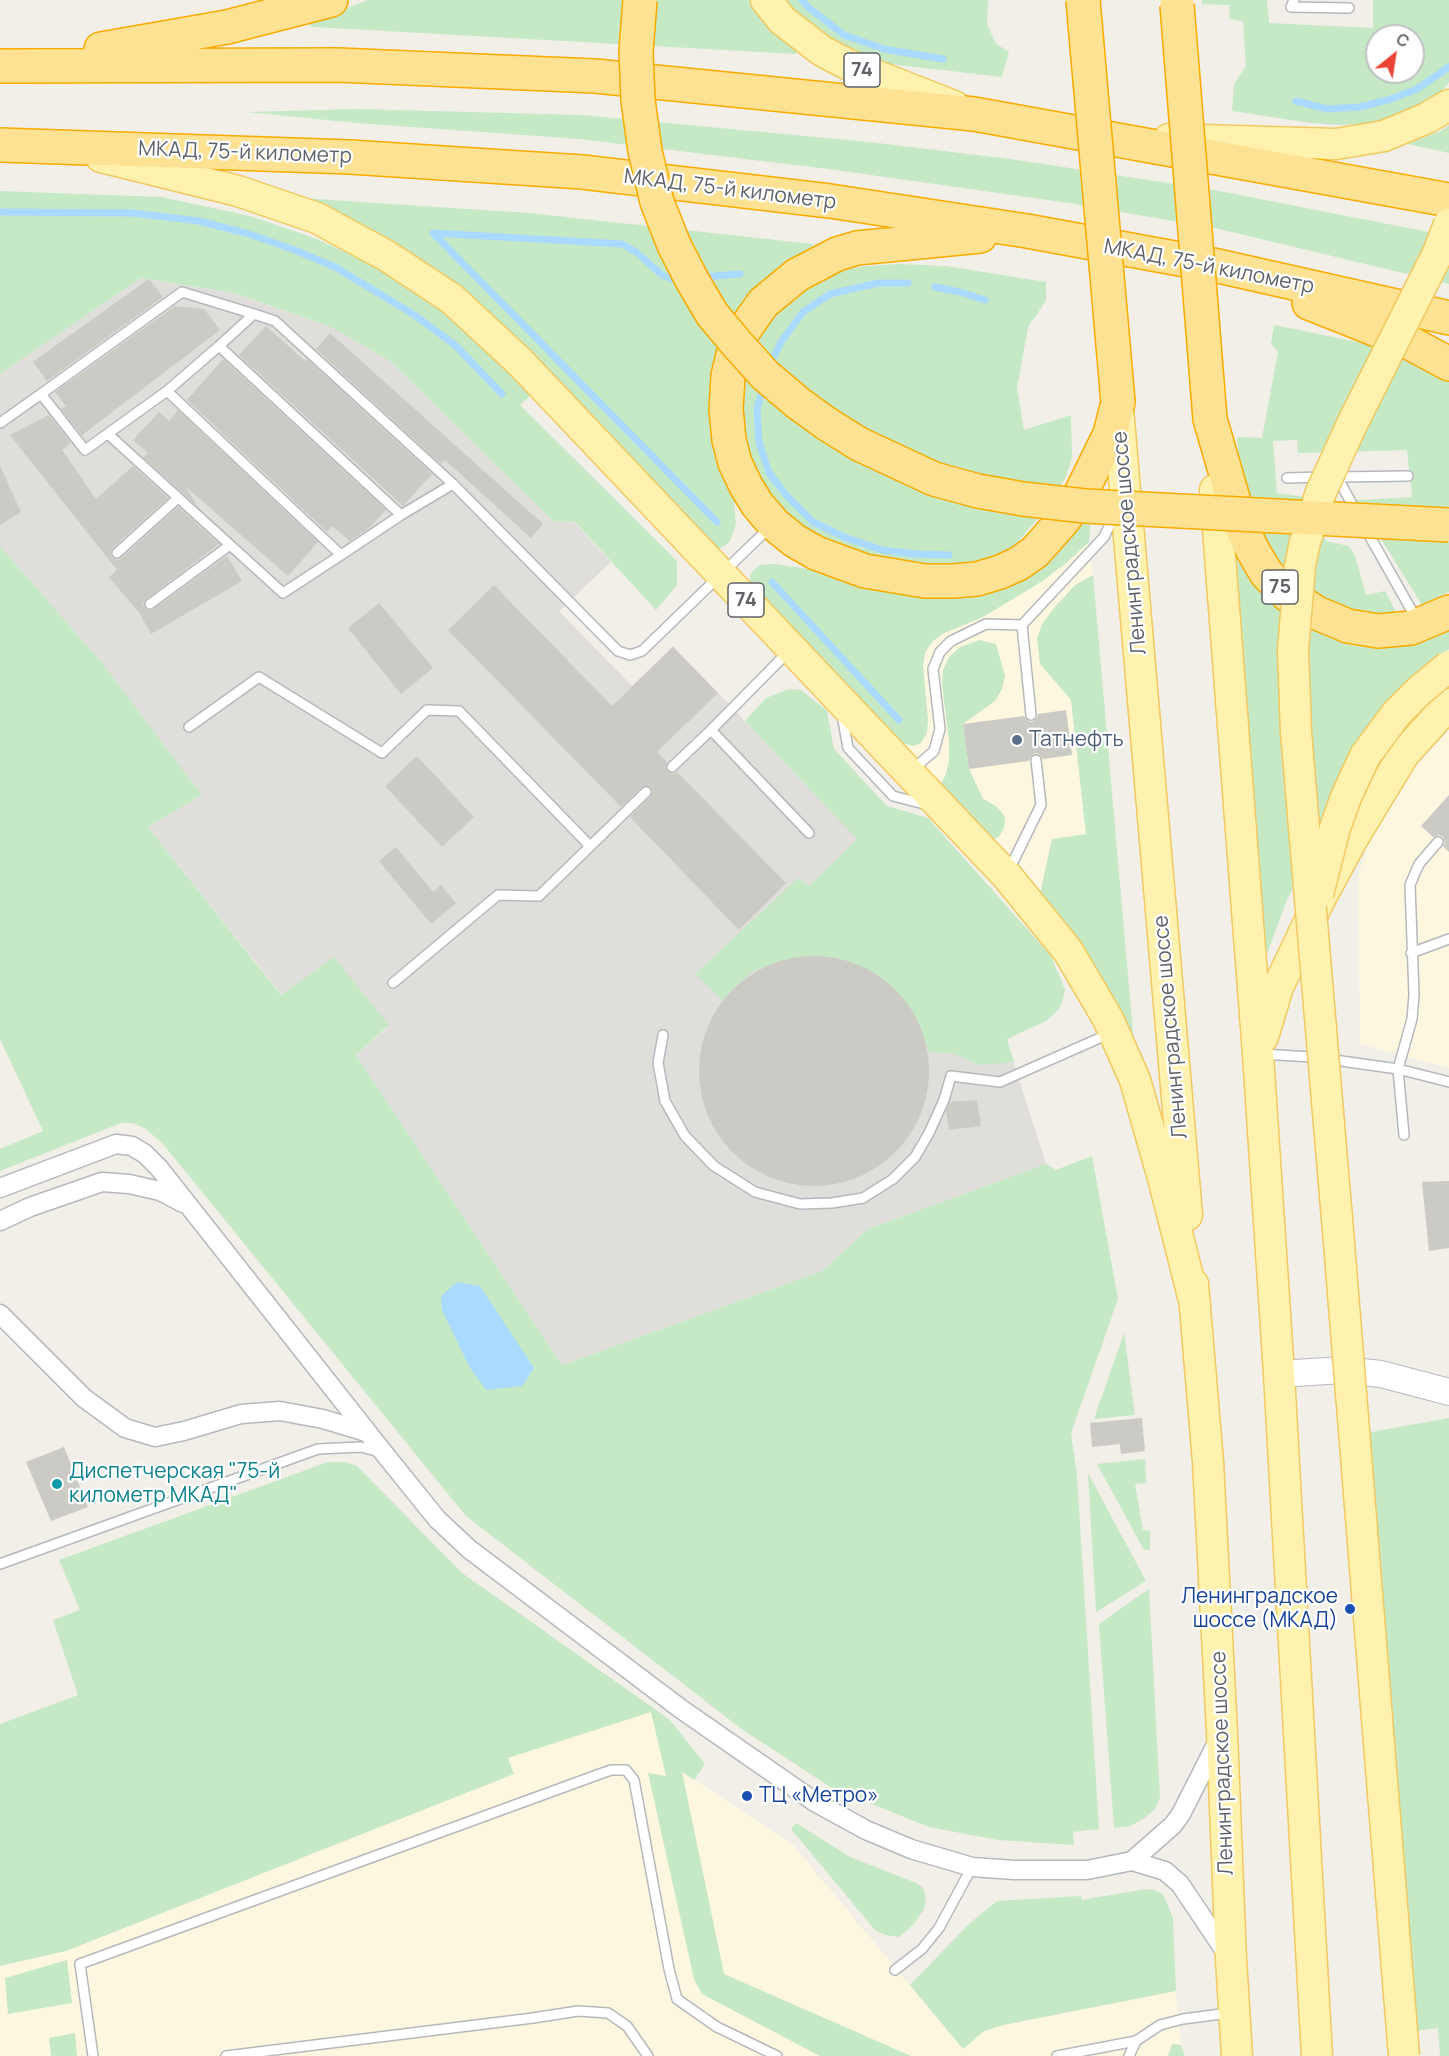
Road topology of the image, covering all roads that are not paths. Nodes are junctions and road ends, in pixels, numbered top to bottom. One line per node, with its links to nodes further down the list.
1 (331, 0): 8 (highway)
2 (640, 0): 36 (highway, bridge)
3 (766, 0): 10 (main road, 74)
4 (1083, 0): 24 (highway, Ленинградское шоссе, bridge)
5 (1294, 0): 7 (lane)
6 (1177, 2): 25 (highway, bridge)
7 (1349, 8)
8 (0, 64): 10 (highway)
9 (1449, 105): 11 (main road)
10 (974, 114): 11 (highway)
11 (1106, 136): 14 (highway)
12 (0, 145): 13 (highway, МКАД, 75-й километр)
13 (51, 146): 16 (highway, МКАД, 75-й километр); 40 (main road, 74)
14 (1449, 200)
15 (1449, 225): 61 (main road, bridge)
16 (1027, 231): 17 (highway, МКАД, 75-й километр); 35 (highway)
17 (1218, 266): 19 (highway, МКАД, 75-й километр); 21 (highway)
18 (254, 314): 20 (lane); 23 (lane); 31 (lane)
19 (1449, 318)
20 (219, 346): 22 (lane); 34 (lane)
21 (1449, 364)
22 (167, 391): 27 (lane); 39 (lane)
23 (41, 394): 26 (lane); 27 (lane)
24 (1118, 402): 32 (main road, Ленинградское шоссе); 35 (highway)
25 (1210, 419): 44 (highway, 75); 67 (main road)
26 (0, 423)
27 (108, 434): 33 (lane)
28 (1408, 476): 29 (lane)
29 (1337, 477): 30 (lane); 44 (lane)
30 (1287, 478)
31 (453, 484): 34 (lane); 40 (lane)
32 (1126, 494): 43 (lane); 74 (main road, Ленинградское шоссе)
33 (178, 498): 37 (lane); 38 (lane)
34 (400, 515): 39 (lane)
35 (774, 524): 40 (lane)
36 (1449, 525)
37 (230, 545): 39 (lane); 41 (lane)
38 (117, 553)
39 (340, 555)
40 (722, 574): 45 (main road, 74)
41 (150, 604)
42 (1449, 612): 44 (highway, 75)
43 (1022, 625): 49 (lane); 54 (lane)
44 (1420, 625)
45 (792, 648): 47 (main road, 74); 51 (lane)
46 (1449, 666): 61 (main road, bridge)
47 (839, 698): 54 (main road, 74); 56 (lane)
48 (1449, 704): 67 (main road)
49 (1031, 715)
50 (189, 727): 59 (lane)
51 (711, 730): 53 (lane); 57 (lane)
52 (1036, 760): 60 (lane)
53 (672, 767)
54 (910, 773): 56 (main road, 74)
55 (646, 792): 59 (lane)
56 (944, 809): 60 (main road, 74)
57 (809, 833)
58 (1438, 842): 63 (lane)
59 (590, 846): 64 (lane)
60 (1007, 876): 65 (main road, 74)
61 (1312, 930): 96 (main road, bridge)
62 (1449, 939): 63 (lane)
63 (1411, 953): 68 (lane)
64 (393, 983)
65 (1113, 1033): 66 (lane); 74 (main road, 74)
66 (663, 1035)
67 (1258, 1054): 68 (lane); 76 (main road)
68 (1398, 1070): 69 (lane); 70 (lane)
69 (1449, 1082)
70 (1404, 1135)
71 (0, 1188): 72 (street)
72 (190, 1207): 73 (street); 78 (street)
73 (0, 1221)
74 (1195, 1304): 81 (main road, Ленинградское шоссе)
75 (0, 1314): 78 (street)
76 (1279, 1374): 77 (street); 95 (main road)
77 (1449, 1392)
78 (366, 1432): 79 (street)
79 (383, 1452): 80 (lane); 83 (street)
80 (0, 1564)
81 (1222, 1732): 82 (street); 84 (main road, Ленинградское шоссе)
82 (1132, 1861): 83 (street); 84 (street)
83 (972, 1867): 85 (lane)
84 (1231, 1959): 86 (main road, Ленинградское шоссе)
85 (895, 1970)
86 (1235, 2012): 87 (lane); 94 (main road, Ленинградское шоссе)
87 (1136, 2041): 92 (lane); 93 (lane)
88 (93, 2056): 91 (lane)
89 (226, 2056): 90 (lane)
90 (648, 2056)
91 (777, 2056)
92 (1057, 2056)
93 (1129, 2056)
94 (1237, 2056)
95 (1317, 2056)
96 (1404, 2056)

